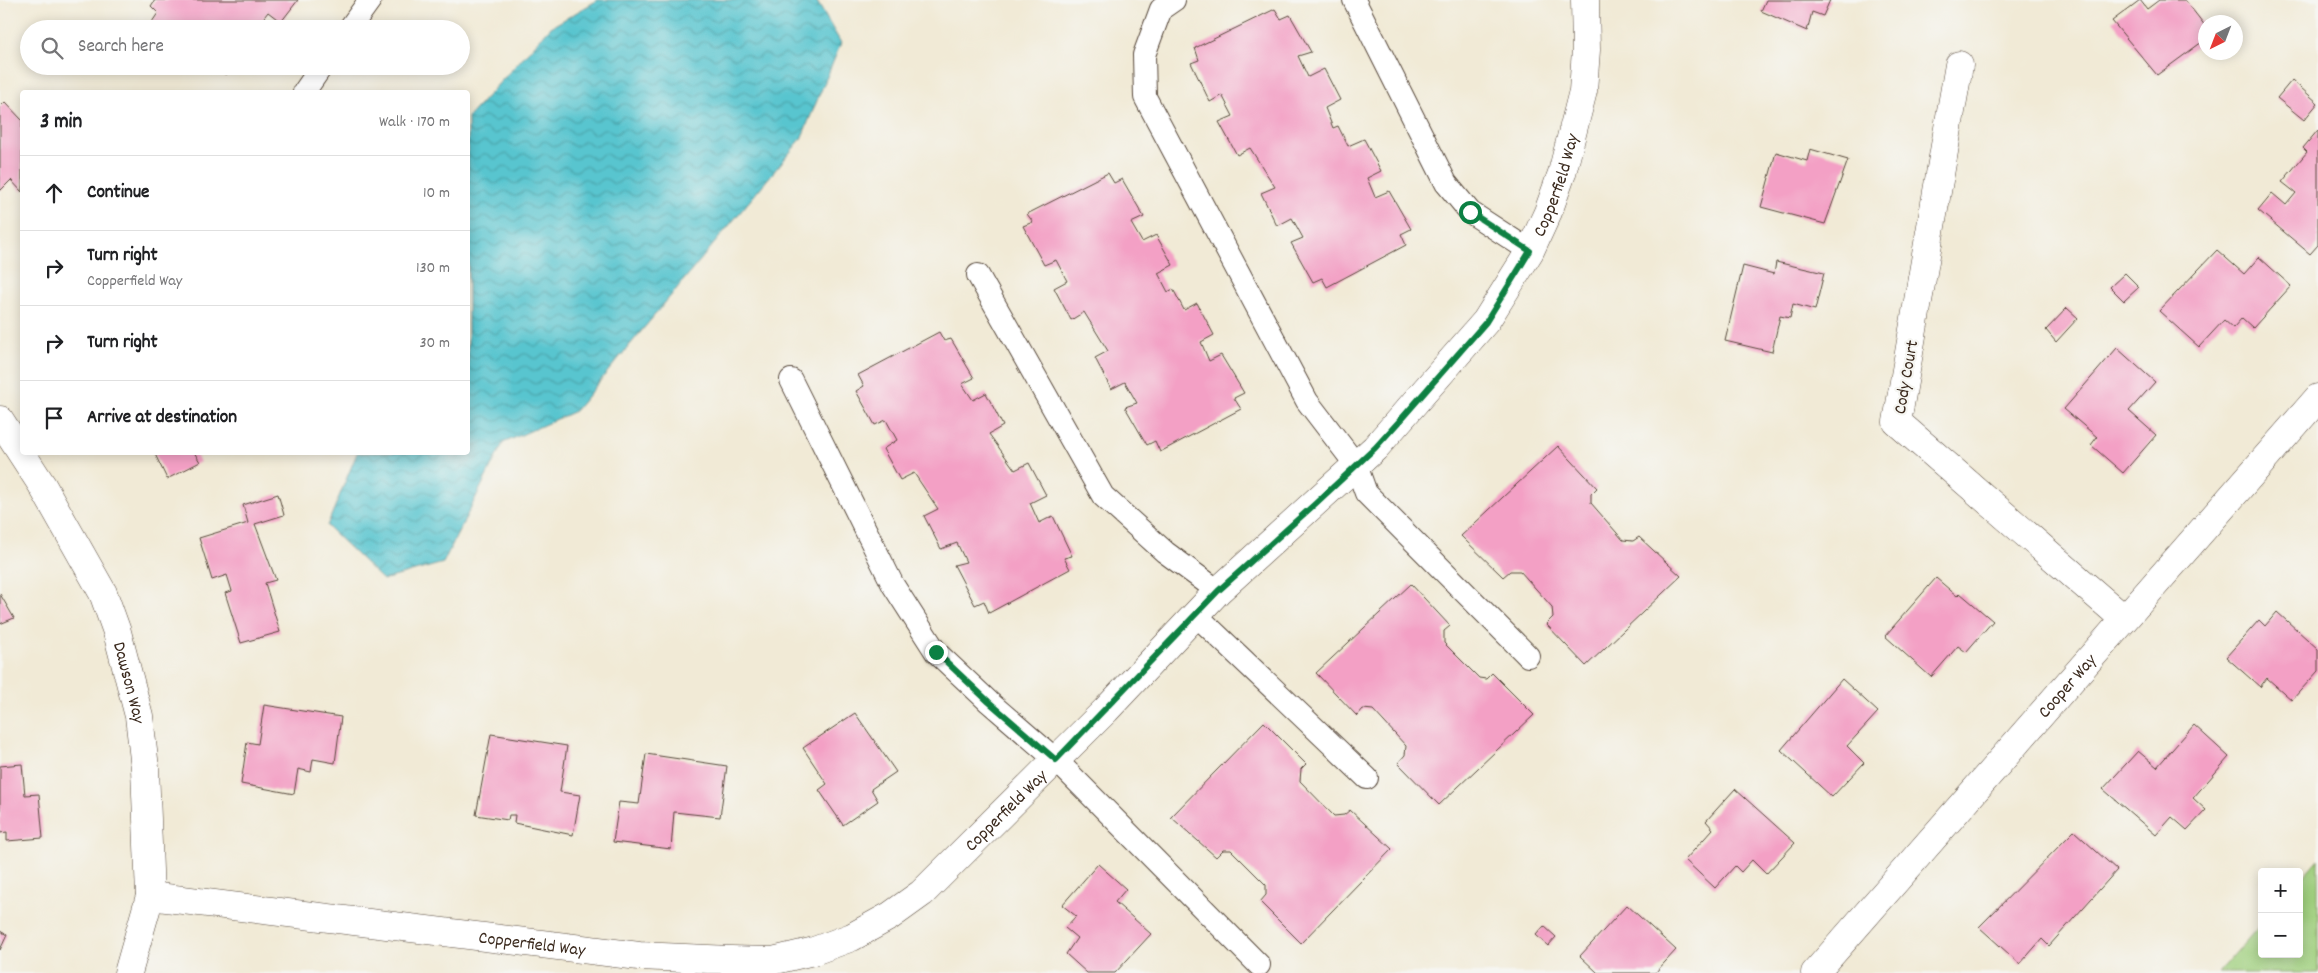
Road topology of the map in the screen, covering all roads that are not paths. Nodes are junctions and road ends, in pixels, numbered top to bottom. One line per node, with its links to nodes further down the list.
1 (370, 0): 5 (lane)
2 (1174, 0): 16 (lane)
3 (1354, 0): 9 (lane)
4 (1585, 0): 9 (street, Copperfield Way)
5 (356, 20)
6 (1959, 64): 19 (street, Cody Court)
7 (316, 75): 8 (lane)
8 (305, 90)
9 (1530, 251): 16 (street, Copperfield Way)
10 (978, 275): 17 (lane)
11 (791, 380): 21 (lane)
12 (2318, 398): 19 (street, Cooper Way)
13 (0, 420): 14 (street, Dawson Way)
14 (20, 451)
15 (23, 455): 23 (street, Dawson Way)
16 (1356, 465): 17 (street, Copperfield Way); 20 (lane)
17 (1218, 591): 18 (street, Copperfield Way)
18 (1195, 614): 21 (street, Copperfield Way); 22 (lane)
19 (2124, 619): 27 (street, Cooper Way)
20 (1528, 656)
21 (1056, 760): 24 (street, Copperfield Way); 25 (lane)
22 (1367, 778)
23 (150, 896): 24 (street, Copperfield Way); 26 (street, Dawson Way)
24 (637, 964)
25 (1259, 965)
26 (128, 973)
27 (1815, 973)

